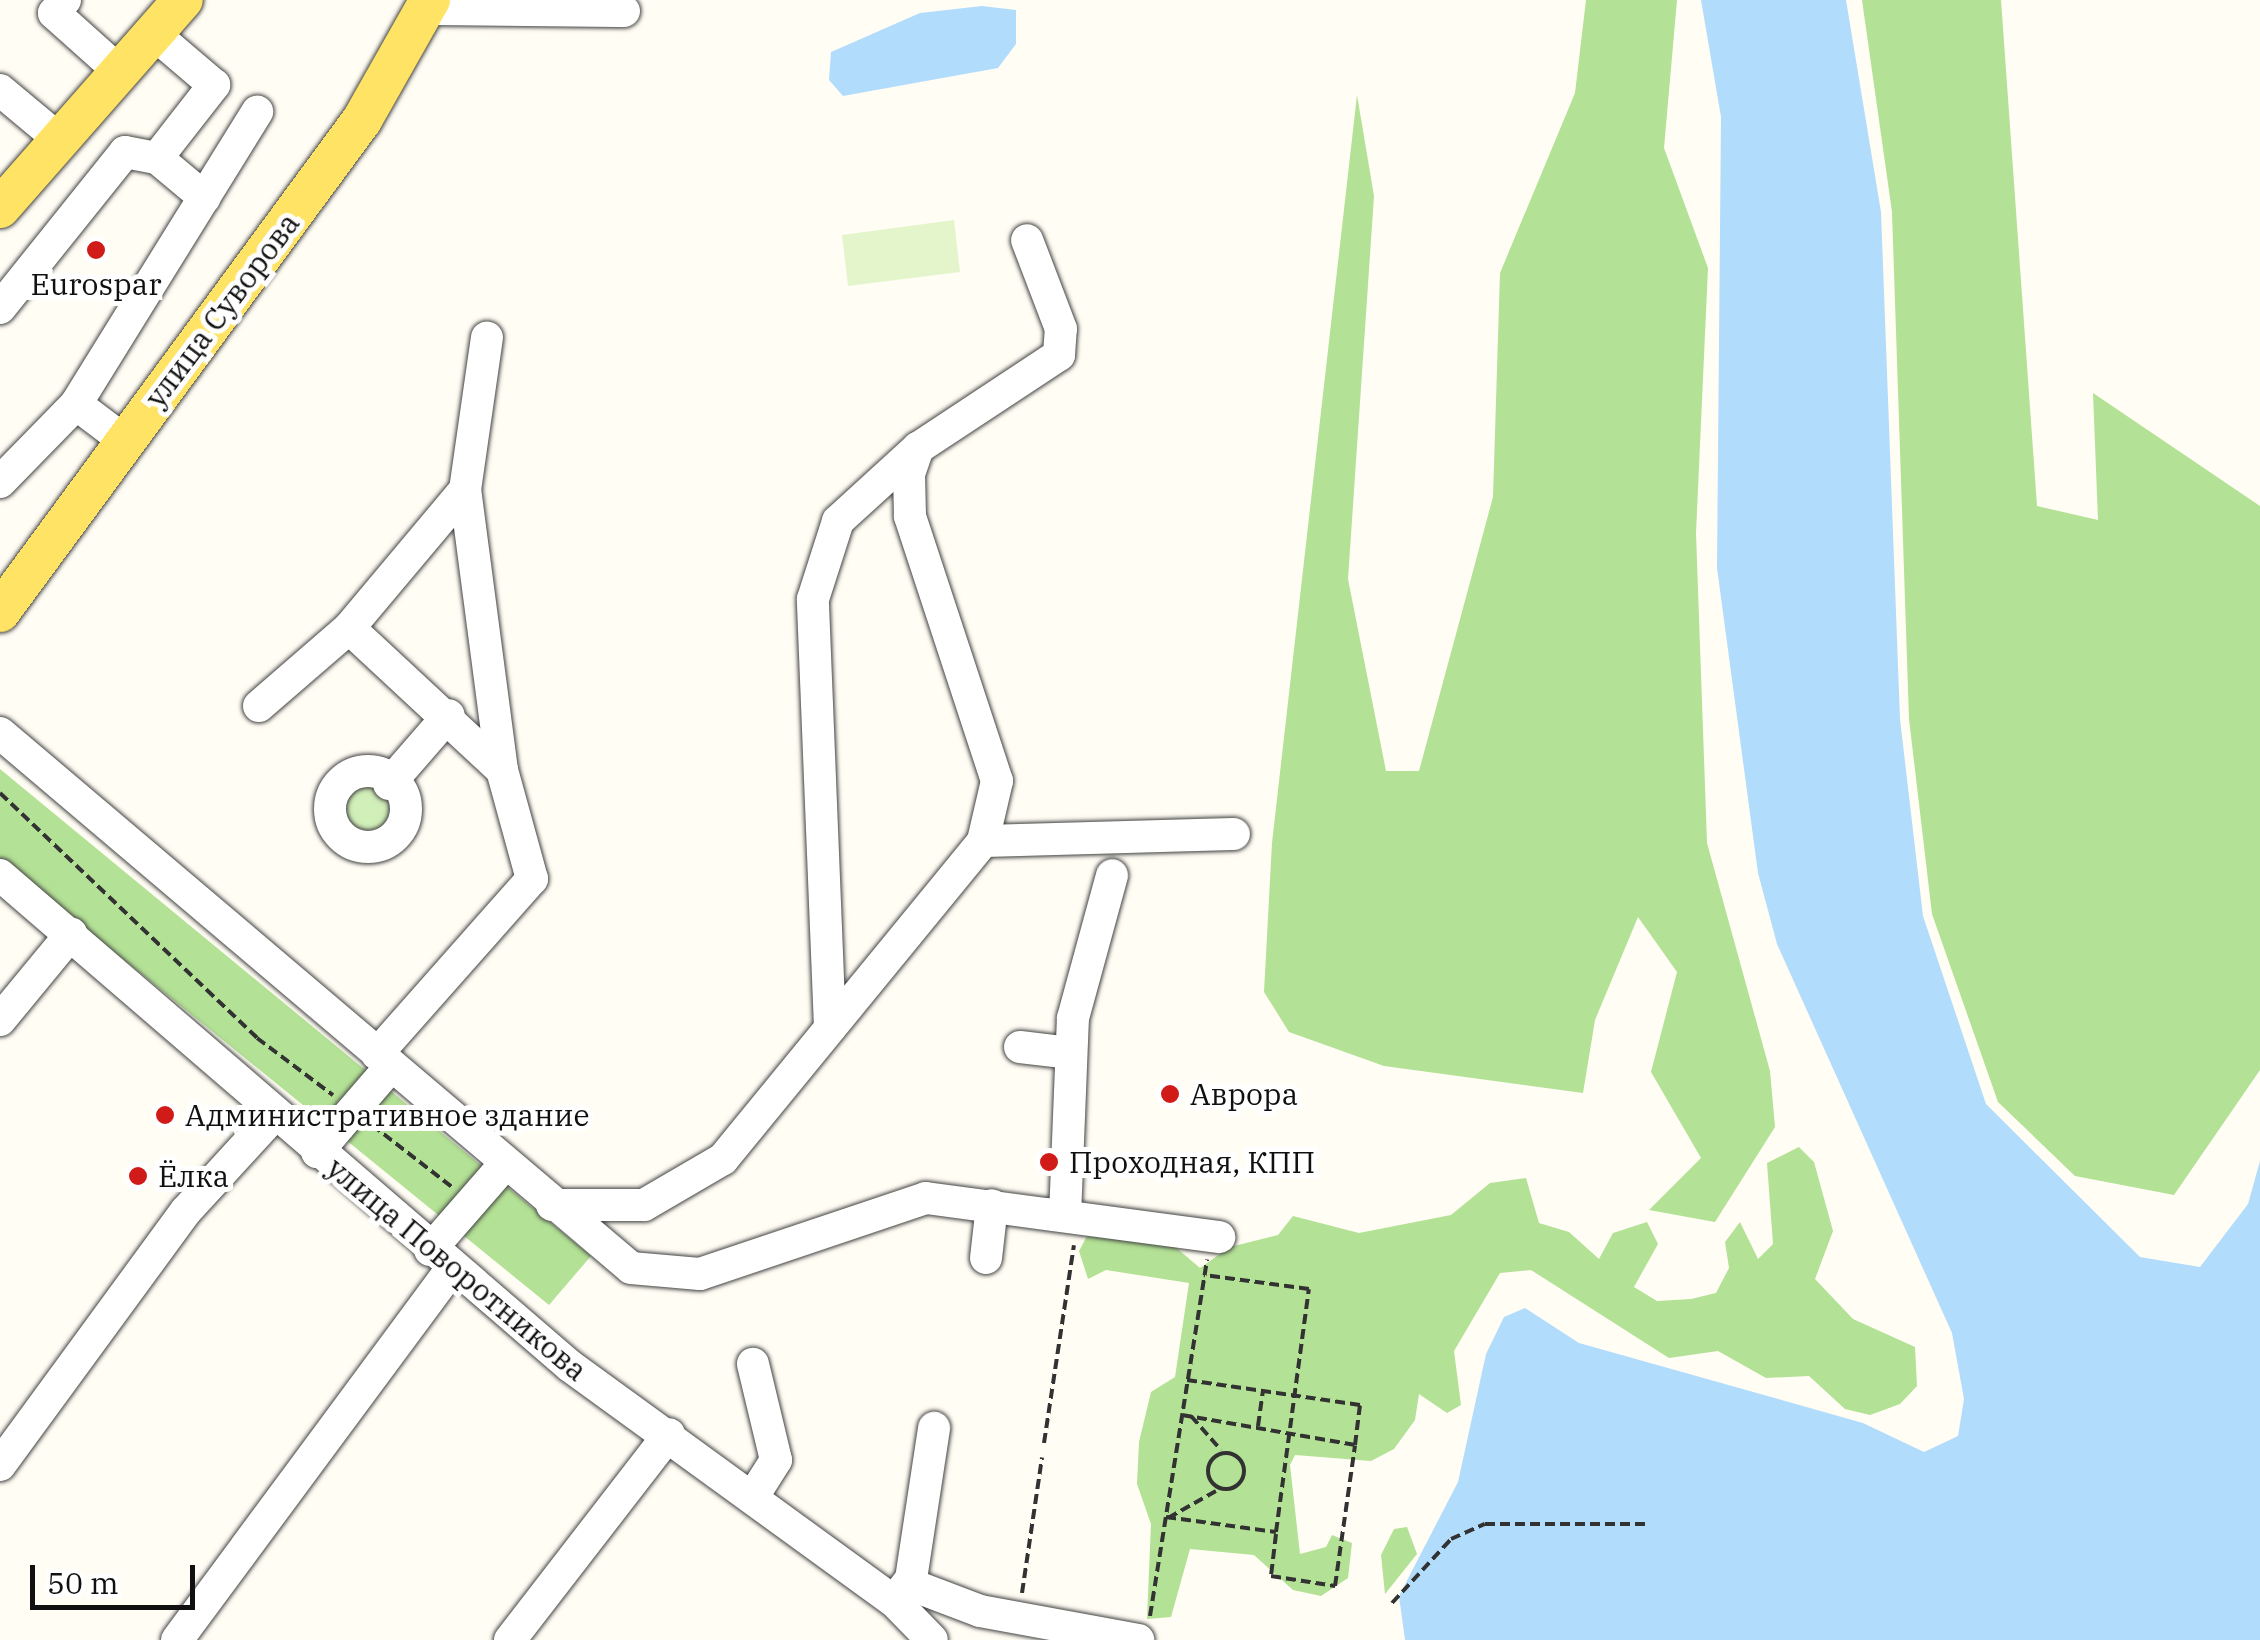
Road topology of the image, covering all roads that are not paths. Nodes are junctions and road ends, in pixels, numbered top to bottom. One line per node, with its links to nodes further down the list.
1 (65, 0): 6 (street)
2 (183, 0): 5 (main road)
3 (428, 4): 4 (street); 17 (main road, улица Суворова)
4 (624, 11)
5 (154, 34): 6 (main road); 10 (street)
6 (120, 72): 9 (main road)
7 (0, 90): 9 (street)
8 (257, 112): 11 (street)
9 (60, 140): 12 (main road)
10 (158, 158): 11 (street); 14 (street)
11 (205, 198): 16 (street)
12 (0, 208)
13 (1028, 240): 18 (street)
14 (0, 308)
15 (488, 338): 20 (street)
16 (76, 404): 17 (street); 19 (street)
17 (125, 441): 21 (main road, улица Суворова)
18 (918, 448): 29 (street); 34 (street)
19 (0, 482)
20 (465, 490): 22 (street); 26 (street)
21 (0, 612)
22 (349, 628): 23 (street); 24 (street)
23 (259, 706)
24 (449, 714): 26 (street); 27 (street)
25 (0, 733): 37 (street)
26 (502, 770): 37 (street)
27 (389, 784)
28 (1234, 834): 29 (street)
29 (983, 841): 34 (street)
30 (0, 875): 32 (street, улица Поворотникова)
31 (1112, 875): 36 (street)
32 (71, 934): 33 (street); 38 (street, улица Поворотникова)
33 (0, 1020)
34 (830, 1028): 41 (street)
35 (1020, 1047): 36 (street)
36 (1070, 1053): 43 (street)
37 (384, 1060): 39 (street); 40 (street)
38 (274, 1115): 39 (street, улица Поворотникова); 50 (street)
39 (317, 1152): 46 (street, улица Поворотникова)
40 (504, 1164): 41 (street); 46 (street)
41 (552, 1205): 42 (street)
42 (992, 1205): 43 (street); 45 (street)
43 (1071, 1217): 44 (street)
44 (1215, 1236)
45 (986, 1258)
46 (441, 1260): 48 (street, улица Поворотникова); 54 (street)
47 (753, 1364): 51 (street)
48 (663, 1418): 51 (street, улица Поворотникова); 55 (street)
49 (934, 1428): 52 (street)
50 (0, 1465)
51 (752, 1498): 52 (street, улица Поворотникова)
52 (902, 1593): 53 (street); 56 (street, улица Поворотникова)
53 (1143, 1631)
54 (177, 1640)
55 (510, 1640)
56 (932, 1640)

